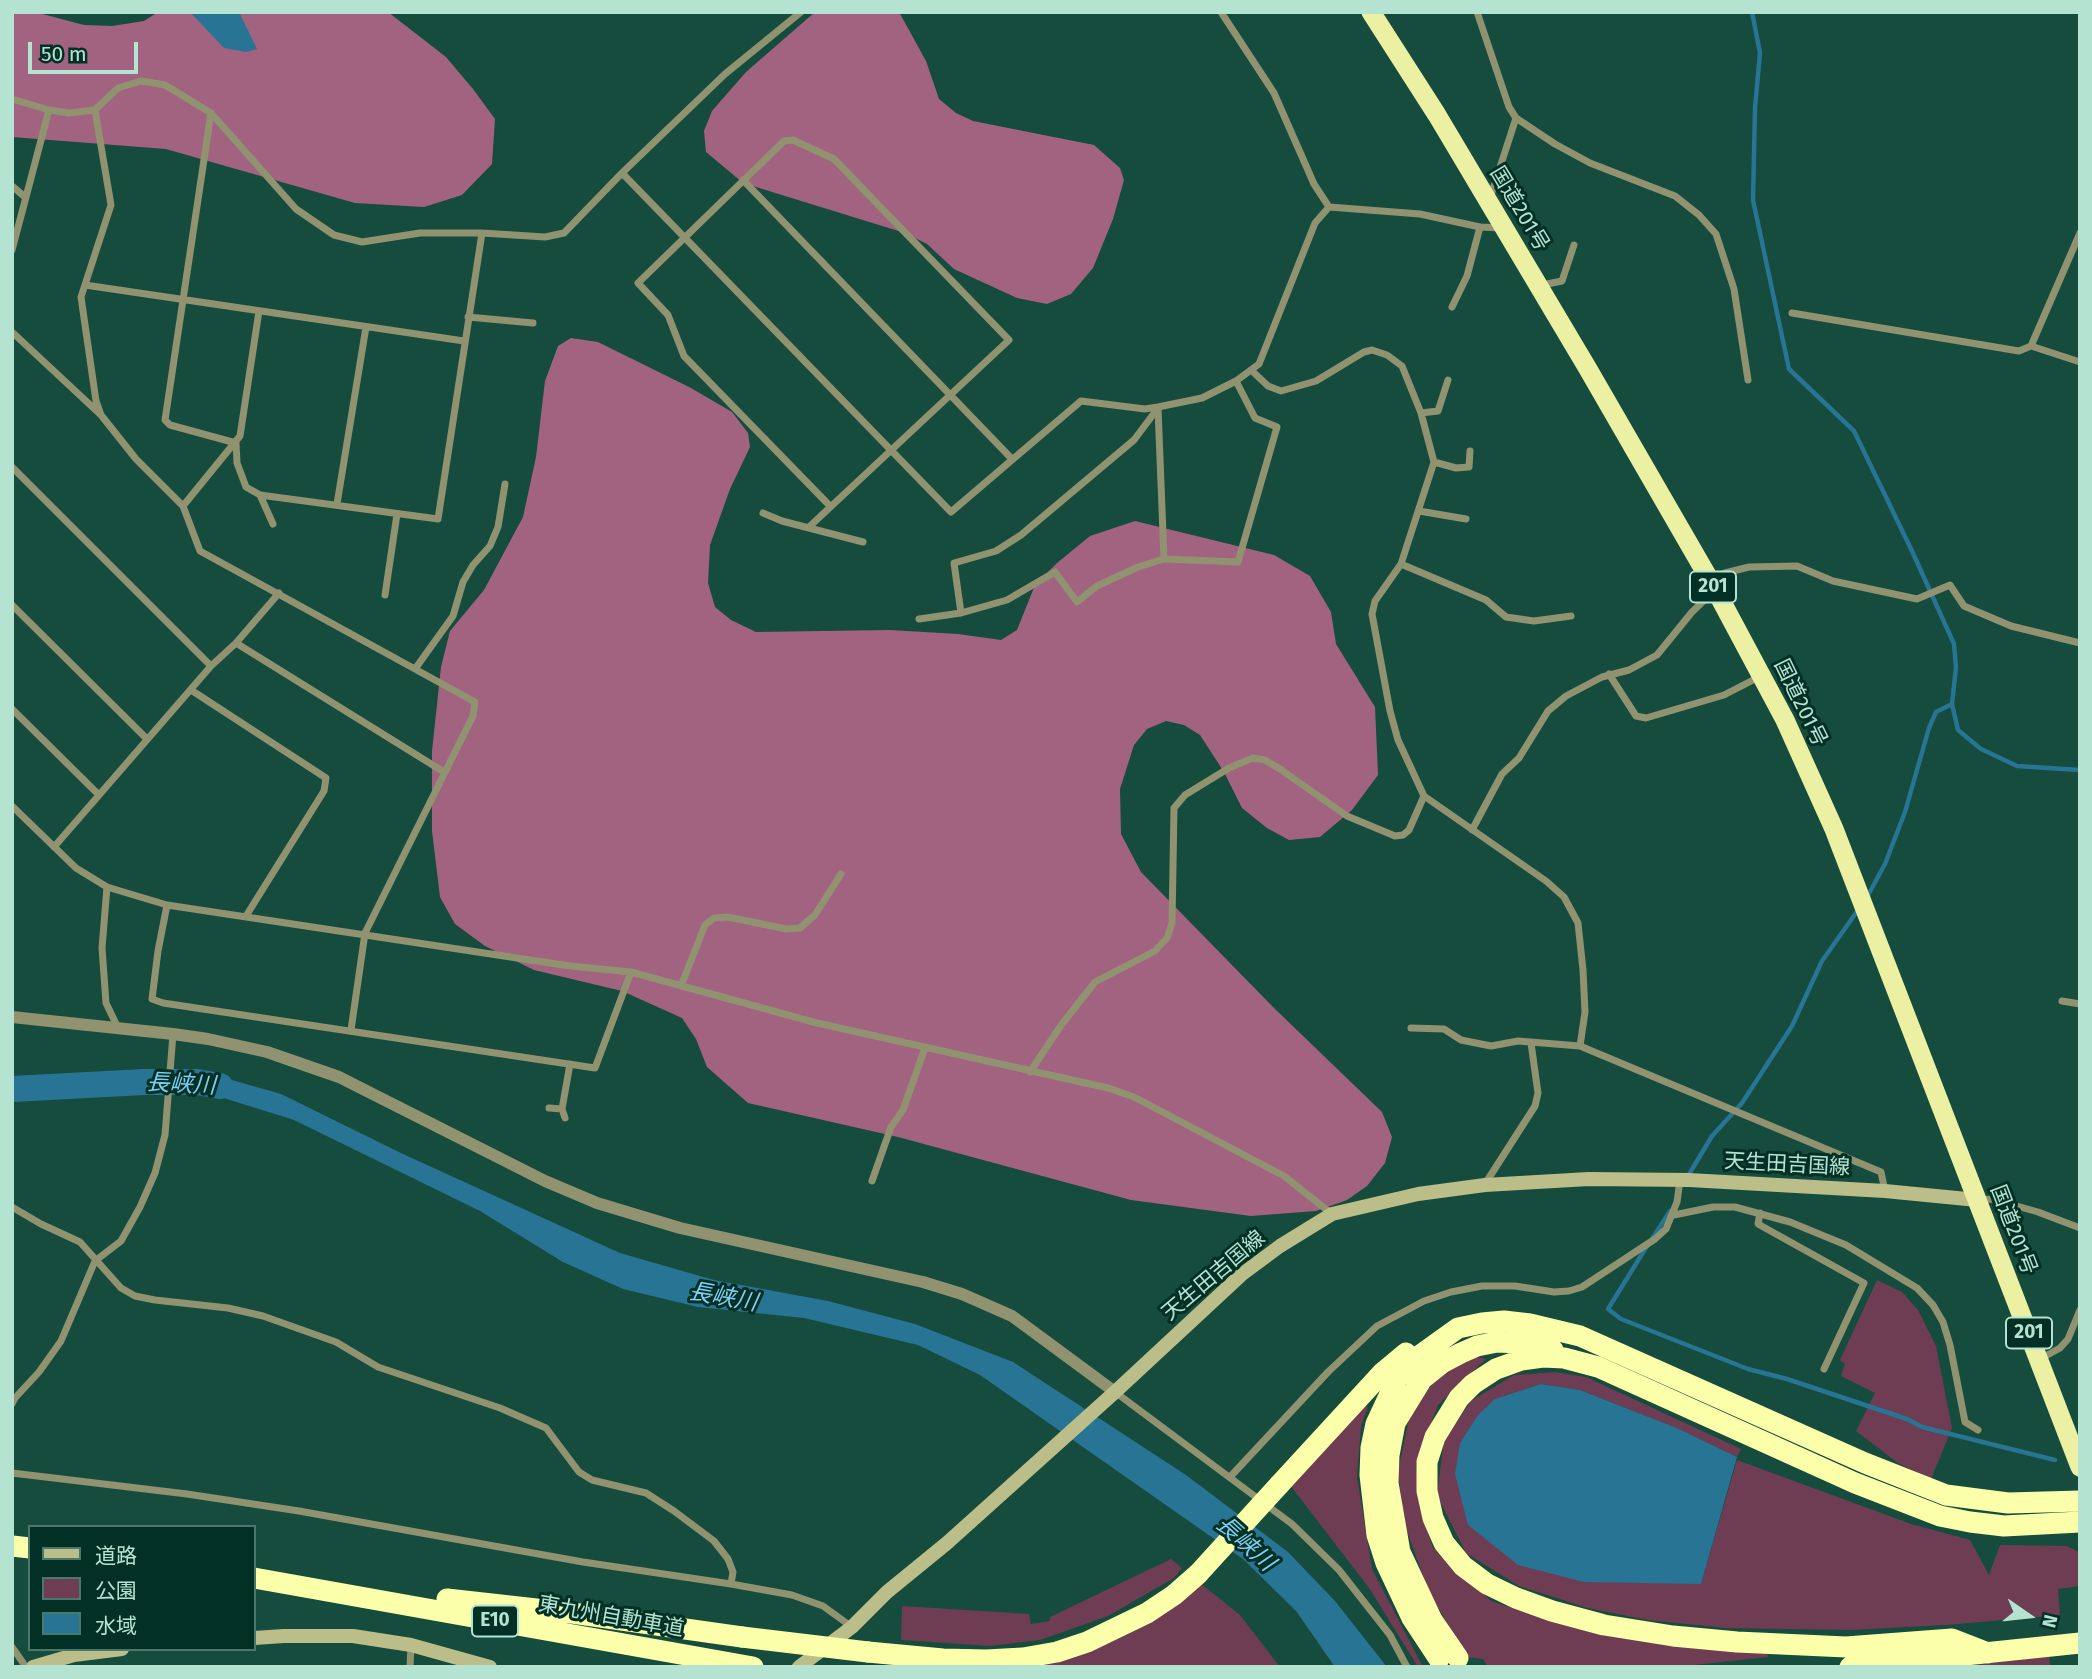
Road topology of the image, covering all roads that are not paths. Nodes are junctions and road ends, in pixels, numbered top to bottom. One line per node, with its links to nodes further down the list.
1 (801, 12): 10 (street)
2 (1221, 12): 15 (street)
3 (1371, 12): 14 (highway, 国道201号 / 201)
4 (1477, 12): 9 (street)
5 (12, 99): 6 (street)
6 (49, 110): 7 (street); 13 (street)
7 (95, 110): 8 (street); 23 (street)
8 (211, 113): 18 (street); 25 (street)
9 (1516, 118): 14 (street); 38 (street)
10 (622, 173): 18 (street); 20 (street)
11 (743, 180): 20 (street); 40 (street); 40 (street)
12 (12, 186): 13 (street)
13 (25, 197): 22 (street)
14 (1486, 198): 17 (highway, 国道201号 / 201)
15 (1329, 207): 16 (street); 36 (street)
16 (1480, 227): 17 (street); 26 (street)
17 (1503, 228): 24 (highway, 国道201号 / 201)
18 (482, 233): 29 (street)
19 (2080, 233): 34 (street)
20 (684, 238): 45 (street); 54 (street)
21 (1574, 245): 24 (street)
22 (12, 250)
23 (85, 285): 25 (street); 43 (street)
24 (1538, 286): 64 (highway, 国道201号 / 201)
25 (183, 298): 27 (street); 44 (street)
26 (1452, 307)
27 (259, 311): 31 (street); 44 (street)
28 (1792, 313): 34 (street)
29 (468, 317): 30 (street); 33 (street)
30 (533, 323)
31 (366, 327): 33 (street); 52 (street)
32 (12, 332): 43 (street)
33 (464, 341): 57 (street)
34 (2031, 346): 35 (street)
35 (2080, 362)
36 (1251, 370): 39 (street); 42 (street)
37 (1448, 380): 42 (street)
38 (1748, 380)
39 (1236, 381): 41 (street); 62 (street)
40 (952, 395): 45 (street); 47 (street)
41 (1158, 407): 47 (street); 62 (street); 68 (street)
42 (1421, 413): 48 (street)
43 (101, 415): 53 (street)
44 (236, 443): 51 (street); 53 (street)
45 (891, 450): 47 (street); 54 (street)
46 (1471, 451): 48 (street)
47 (1013, 459)
48 (1434, 461): 55 (street)
49 (12, 467): 73 (street)
50 (505, 484): 74 (street)
51 (260, 495): 52 (street); 59 (street)
52 (337, 504): 57 (street)
53 (183, 506): 65 (street)
54 (830, 506): 60 (street)
55 (1419, 511): 58 (street); 63 (street)
56 (763, 513): 60 (street)
57 (397, 514): 66 (street)
58 (1466, 519)
59 (273, 524)
60 (809, 527): 61 (street)
61 (863, 542)
62 (1164, 559): 68 (street)
63 (1401, 564): 69 (street); 82 (street)
64 (1712, 585): 72 (street); 75 (street); 76 (highway, 国道201号 / 201)
65 (279, 593): 71 (street); 74 (street)
66 (385, 595)
67 (12, 605): 79 (street)
68 (961, 613): 70 (street)
69 (1571, 616)
70 (919, 619)
71 (236, 643): 73 (street); 80 (street)
72 (2080, 643)
73 (211, 666): 77 (street)
74 (415, 669): 80 (street)
75 (1609, 674): 76 (street); 84 (street)
76 (1761, 676): 110 (highway, 国道201号 / 201)
77 (191, 690): 79 (street); 89 (street)
78 (12, 709): 81 (street)
79 (147, 739): 81 (street)
80 (444, 772): 90 (street)
81 (99, 796): 85 (street)
82 (1424, 796): 84 (street); 104 (street)
83 (12, 806): 85 (street)
84 (1472, 830): 101 (street)
85 (54, 847): 87 (street)
86 (841, 874): 92 (street)
87 (107, 887): 88 (street); 96 (street)
88 (167, 905): 89 (street); 98 (street)
89 (246, 916): 90 (street)
90 (365, 933): 91 (street); 98 (street)
91 (631, 972): 92 (street); 103 (street)
92 (681, 986): 102 (street)
93 (2062, 1001): 94 (street)
94 (2080, 1004)
95 (12, 1017): 96 (street)
96 (118, 1028): 99 (street)
97 (1411, 1028): 100 (street)
98 (352, 1030): 103 (street)
99 (173, 1034): 116 (street); 122 (street)
100 (1531, 1043): 101 (street); 108 (street)
101 (1580, 1045): 109 (street)
102 (925, 1048): 104 (street); 107 (street)
103 (570, 1064): 105 (street)
104 (1030, 1072): 113 (street)
105 (549, 1108)
106 (1680, 1180): 108 (main road, 天生田吉国線); 109 (main road, 天生田吉国線); 114 (street)
107 (872, 1181)
108 (1485, 1185): 113 (main road, 天生田吉国線)
109 (1885, 1191): 110 (main road, 天生田吉国線)
110 (1977, 1200): 115 (street); 119 (highway, 国道201号 / 201)
111 (12, 1207): 116 (street)
112 (1760, 1213): 114 (street); 121 (street); 124 (street)
113 (1332, 1214): 122 (main road, 天生田吉国線)
114 (1674, 1215): 127 (street)
115 (2080, 1228)
116 (95, 1261): 123 (street); 132 (street)
117 (2080, 1310): 119 (street)
118 (1458, 1328): 120 (highway); 128 (highway); 130 (highway, bridge)
119 (2039, 1360): 125 (highway, 国道201号 / 201)
120 (1598, 1367): 129 (highway); 139 (highway)
121 (1824, 1369)
122 (1115, 1392): 127 (street); 133 (main road, 天生田吉国線)
123 (12, 1404)
124 (1978, 1430)
125 (2080, 1467)
126 (12, 1474): 132 (street)
127 (1230, 1477): 146 (street)
128 (2080, 1501)
129 (2080, 1522)
130 (256, 1577)
131 (256, 1577): 140 (highway, 東九州自動車道 / E10)
132 (731, 1584): 133 (street)
133 (852, 1627): 145 (main road, 天生田吉国線)
134 (256, 1638): 136 (main road)
135 (2080, 1643): 139 (highway)
136 (411, 1645): 143 (street); 144 (main road)
137 (12, 1647): 141 (street)
138 (108, 1651): 142 (main road)
139 (1988, 1653): 147 (highway)
140 (744, 1665)
141 (26, 1667)
142 (33, 1667)
143 (410, 1667)
144 (490, 1667)
145 (799, 1667)
146 (1407, 1667)
147 (1850, 1667)

